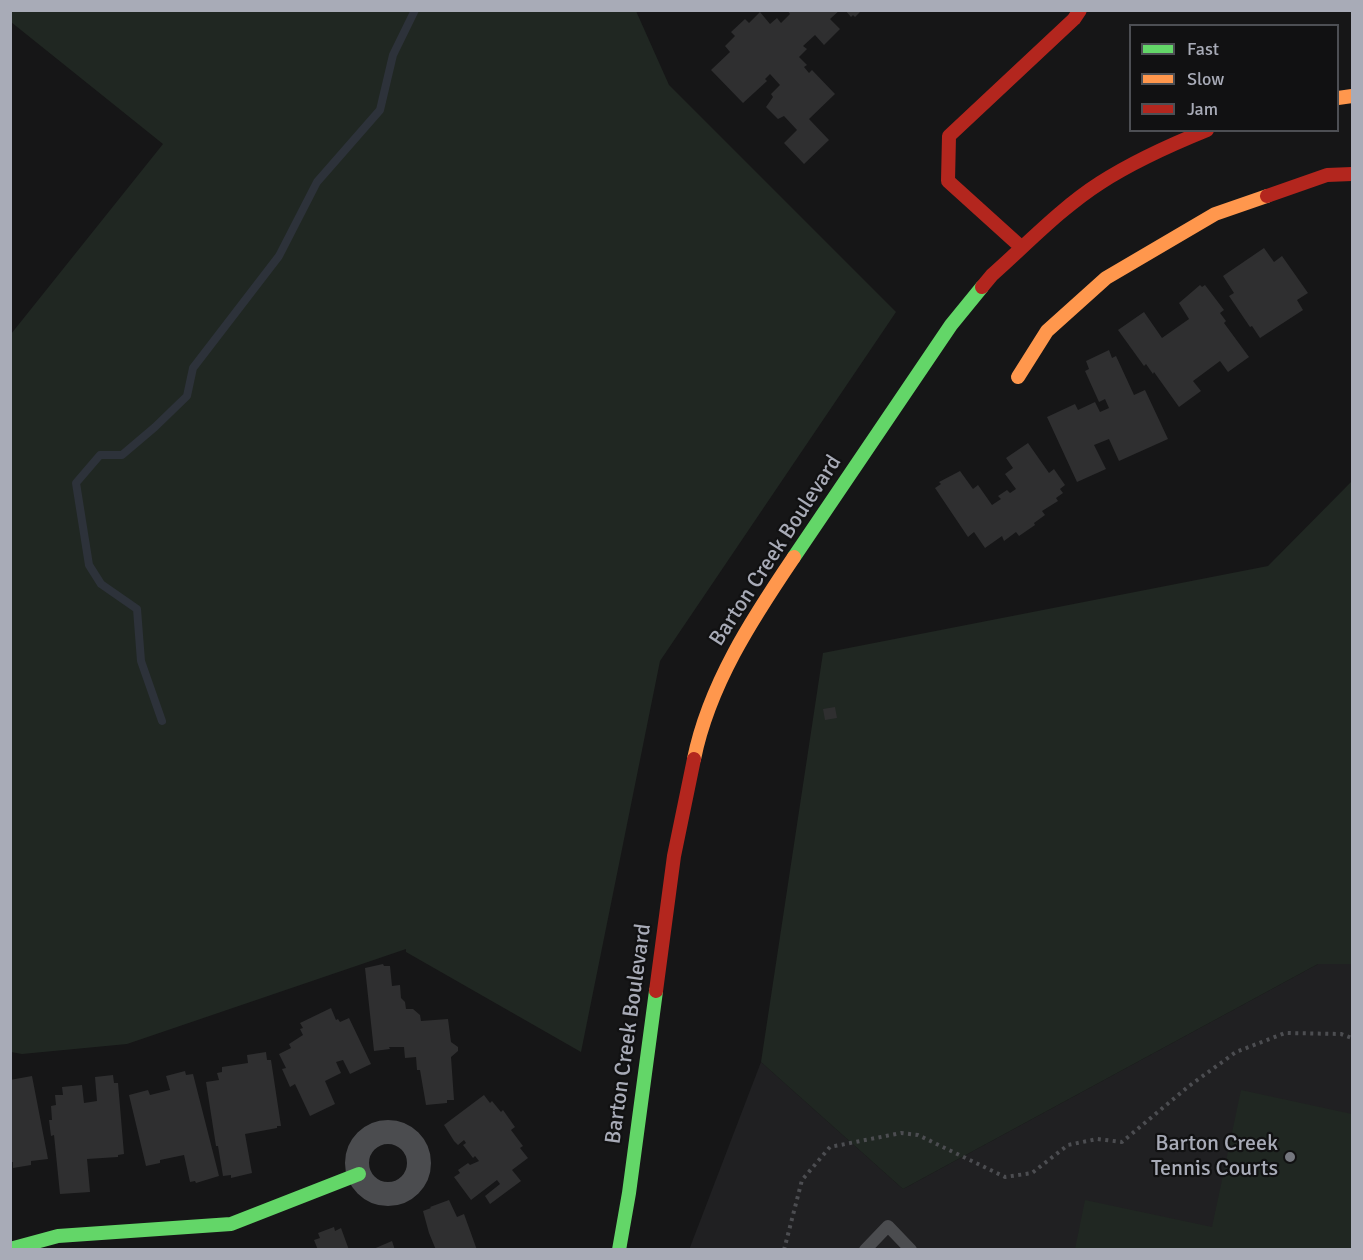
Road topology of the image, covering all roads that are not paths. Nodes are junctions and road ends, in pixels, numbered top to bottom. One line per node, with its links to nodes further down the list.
1 (1080, 10): 4 (street)
2 (1202, 132): 4 (street, Barton Creek Boulevard)
3 (1353, 174): 5 (street)
4 (1021, 247): 8 (street, Barton Creek Boulevard)
5 (1018, 377)
6 (359, 1174): 7 (street)
7 (10, 1249)
8 (619, 1250)
9 (865, 1250): 10 (lane)
10 (911, 1250)

